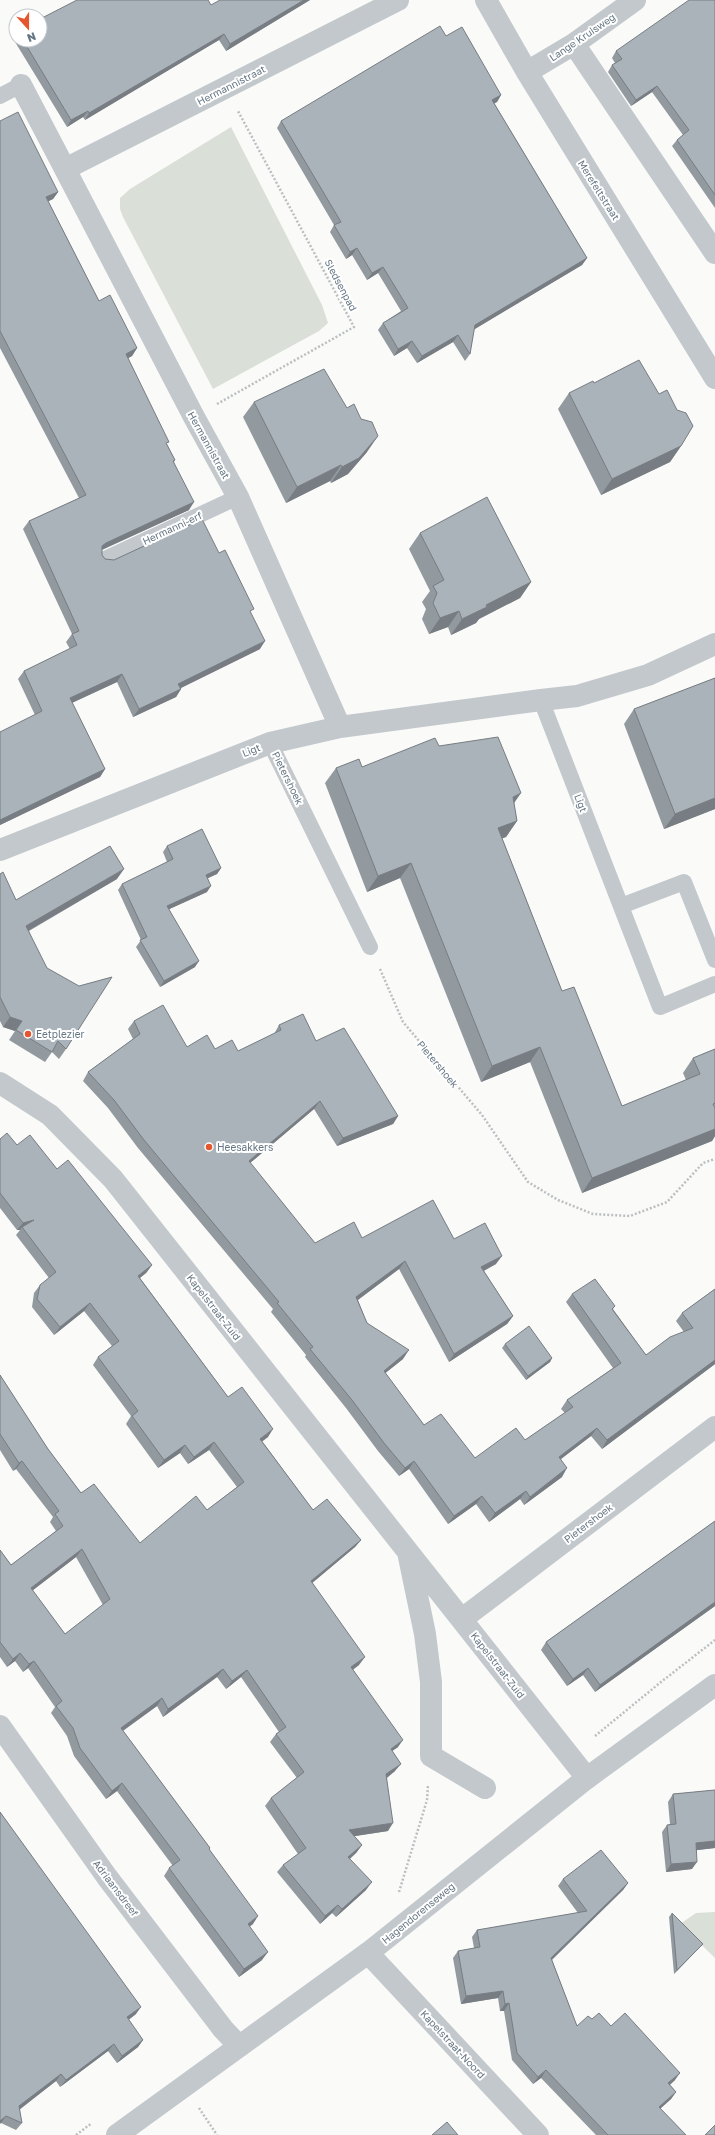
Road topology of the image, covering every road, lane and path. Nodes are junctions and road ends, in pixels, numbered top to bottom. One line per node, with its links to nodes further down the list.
1 (398, 0): 7 (street, Hermannistraat)
2 (486, 0): 5 (street, Merefeltstraat)
3 (635, 0): 4 (street, Lange Kruisweg)
4 (574, 44): 5 (street, Lange Kruisweg); 10 (street)
5 (527, 72): 11 (street, Merefeltstraat)
6 (22, 85): 8 (lane); 9 (street, Hermannistraat)
7 (226, 87): 9 (street, Hermannistraat); 12 (path, Sledsenpad)
8 (0, 96)
9 (65, 169): 12 (street, Hermannistraat)
10 (715, 253)
11 (715, 378)
12 (194, 417): 13 (street, Hermannistraat)
13 (238, 497): 14 (lane, Hermanni-erf); 17 (street, Hermannistraat)
14 (105, 559)
15 (715, 644): 16 (street, Ligt)
16 (540, 700): 17 (street, Ligt); 20 (lane, Ligt)
17 (340, 727): 18 (street, Ligt)
18 (270, 742): 19 (street, Ligt); 21 (lane, Pietershoek)
19 (0, 850)
20 (621, 906): 22 (lane); 23 (lane, Ligt)
21 (370, 947): 25 (path, Pietershoek)
22 (715, 960)
23 (715, 984)
24 (0, 1083): 27 (street, Kapelstraat-Zuid)
25 (715, 1159)
26 (715, 1427): 28 (street, Pietershoek)
27 (408, 1552): 28 (street, Kapelstraat-Zuid); 31 (street, Kapelstraat-Zuid)
28 (462, 1619): 32 (street, Kapelstraat-Zuid)
29 (715, 1686): 32 (street, Hagendorenseweg)
30 (0, 1726): 36 (street, Adriaansdreef)
31 (431, 1756): 33 (street); 34 (path)
32 (587, 1778): 35 (street, Hagendorenseweg)
33 (485, 1788)
34 (396, 1900)
35 (368, 1953): 36 (street, Hagendorenseweg); 40 (street, Kapelstraat-Noord)
36 (239, 2046): 38 (street, Hagendorenseweg)
37 (197, 2104): 39 (path)
38 (117, 2135)
39 (217, 2135)
40 (538, 2135)

